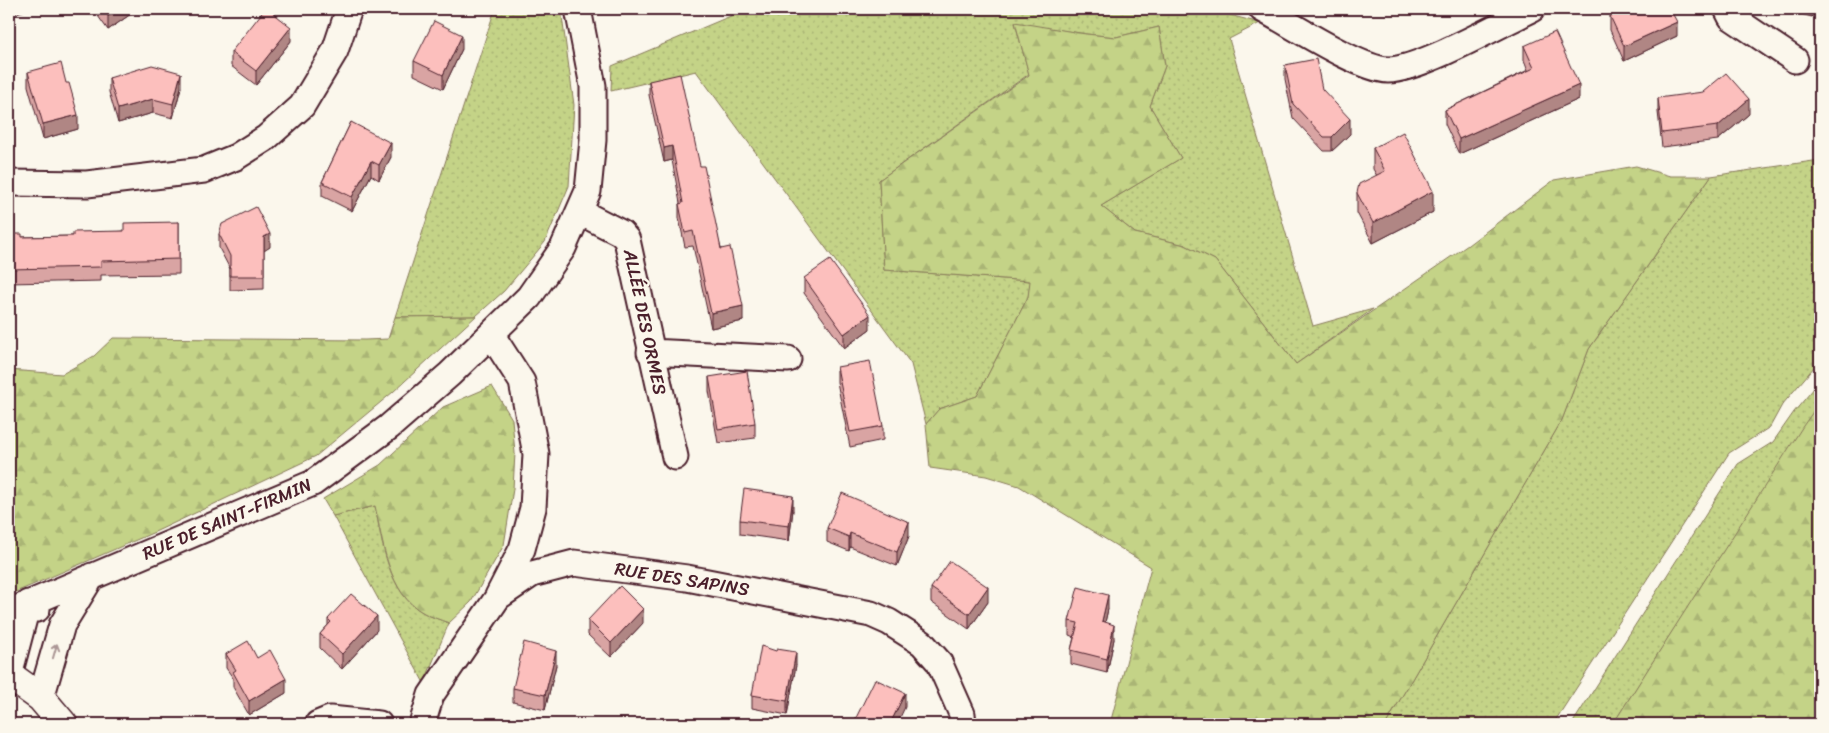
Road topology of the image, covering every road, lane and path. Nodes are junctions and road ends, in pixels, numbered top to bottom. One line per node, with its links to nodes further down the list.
1 (349, 9): 7 (street)
2 (578, 9): 8 (street, RUE DE SAINT-FIRMIN)
3 (1262, 9): 4 (street)
4 (1532, 9)
5 (1727, 9): 6 (street)
6 (1795, 60)
7 (9, 183)
8 (580, 212): 9 (street, RUE DE SAINT-FIRMIN); 10 (street, ALLÉE DES ORMES)
9 (491, 334): 13 (street, RUE DE SAINT-FIRMIN); 14 (street)
10 (650, 352): 11 (street); 12 (street, ALLÉE DES ORMES)
11 (788, 359)
12 (675, 457)
13 (92, 576): 15 (street, RUE DE SAINT-FIRMIN); 16 (street)
14 (498, 597): 22 (street, RUE DES SAPINS); 23 (street, RUE DES SAPINS)
15 (18, 608): 16 (street); 17 (street)
16 (62, 625): 18 (street, one-way to 16)
17 (9, 675): 18 (main road)
18 (41, 698): 19 (main road)
19 (64, 724)
20 (318, 724): 21 (street)
21 (379, 724)
22 (422, 724)
23 (963, 724)

